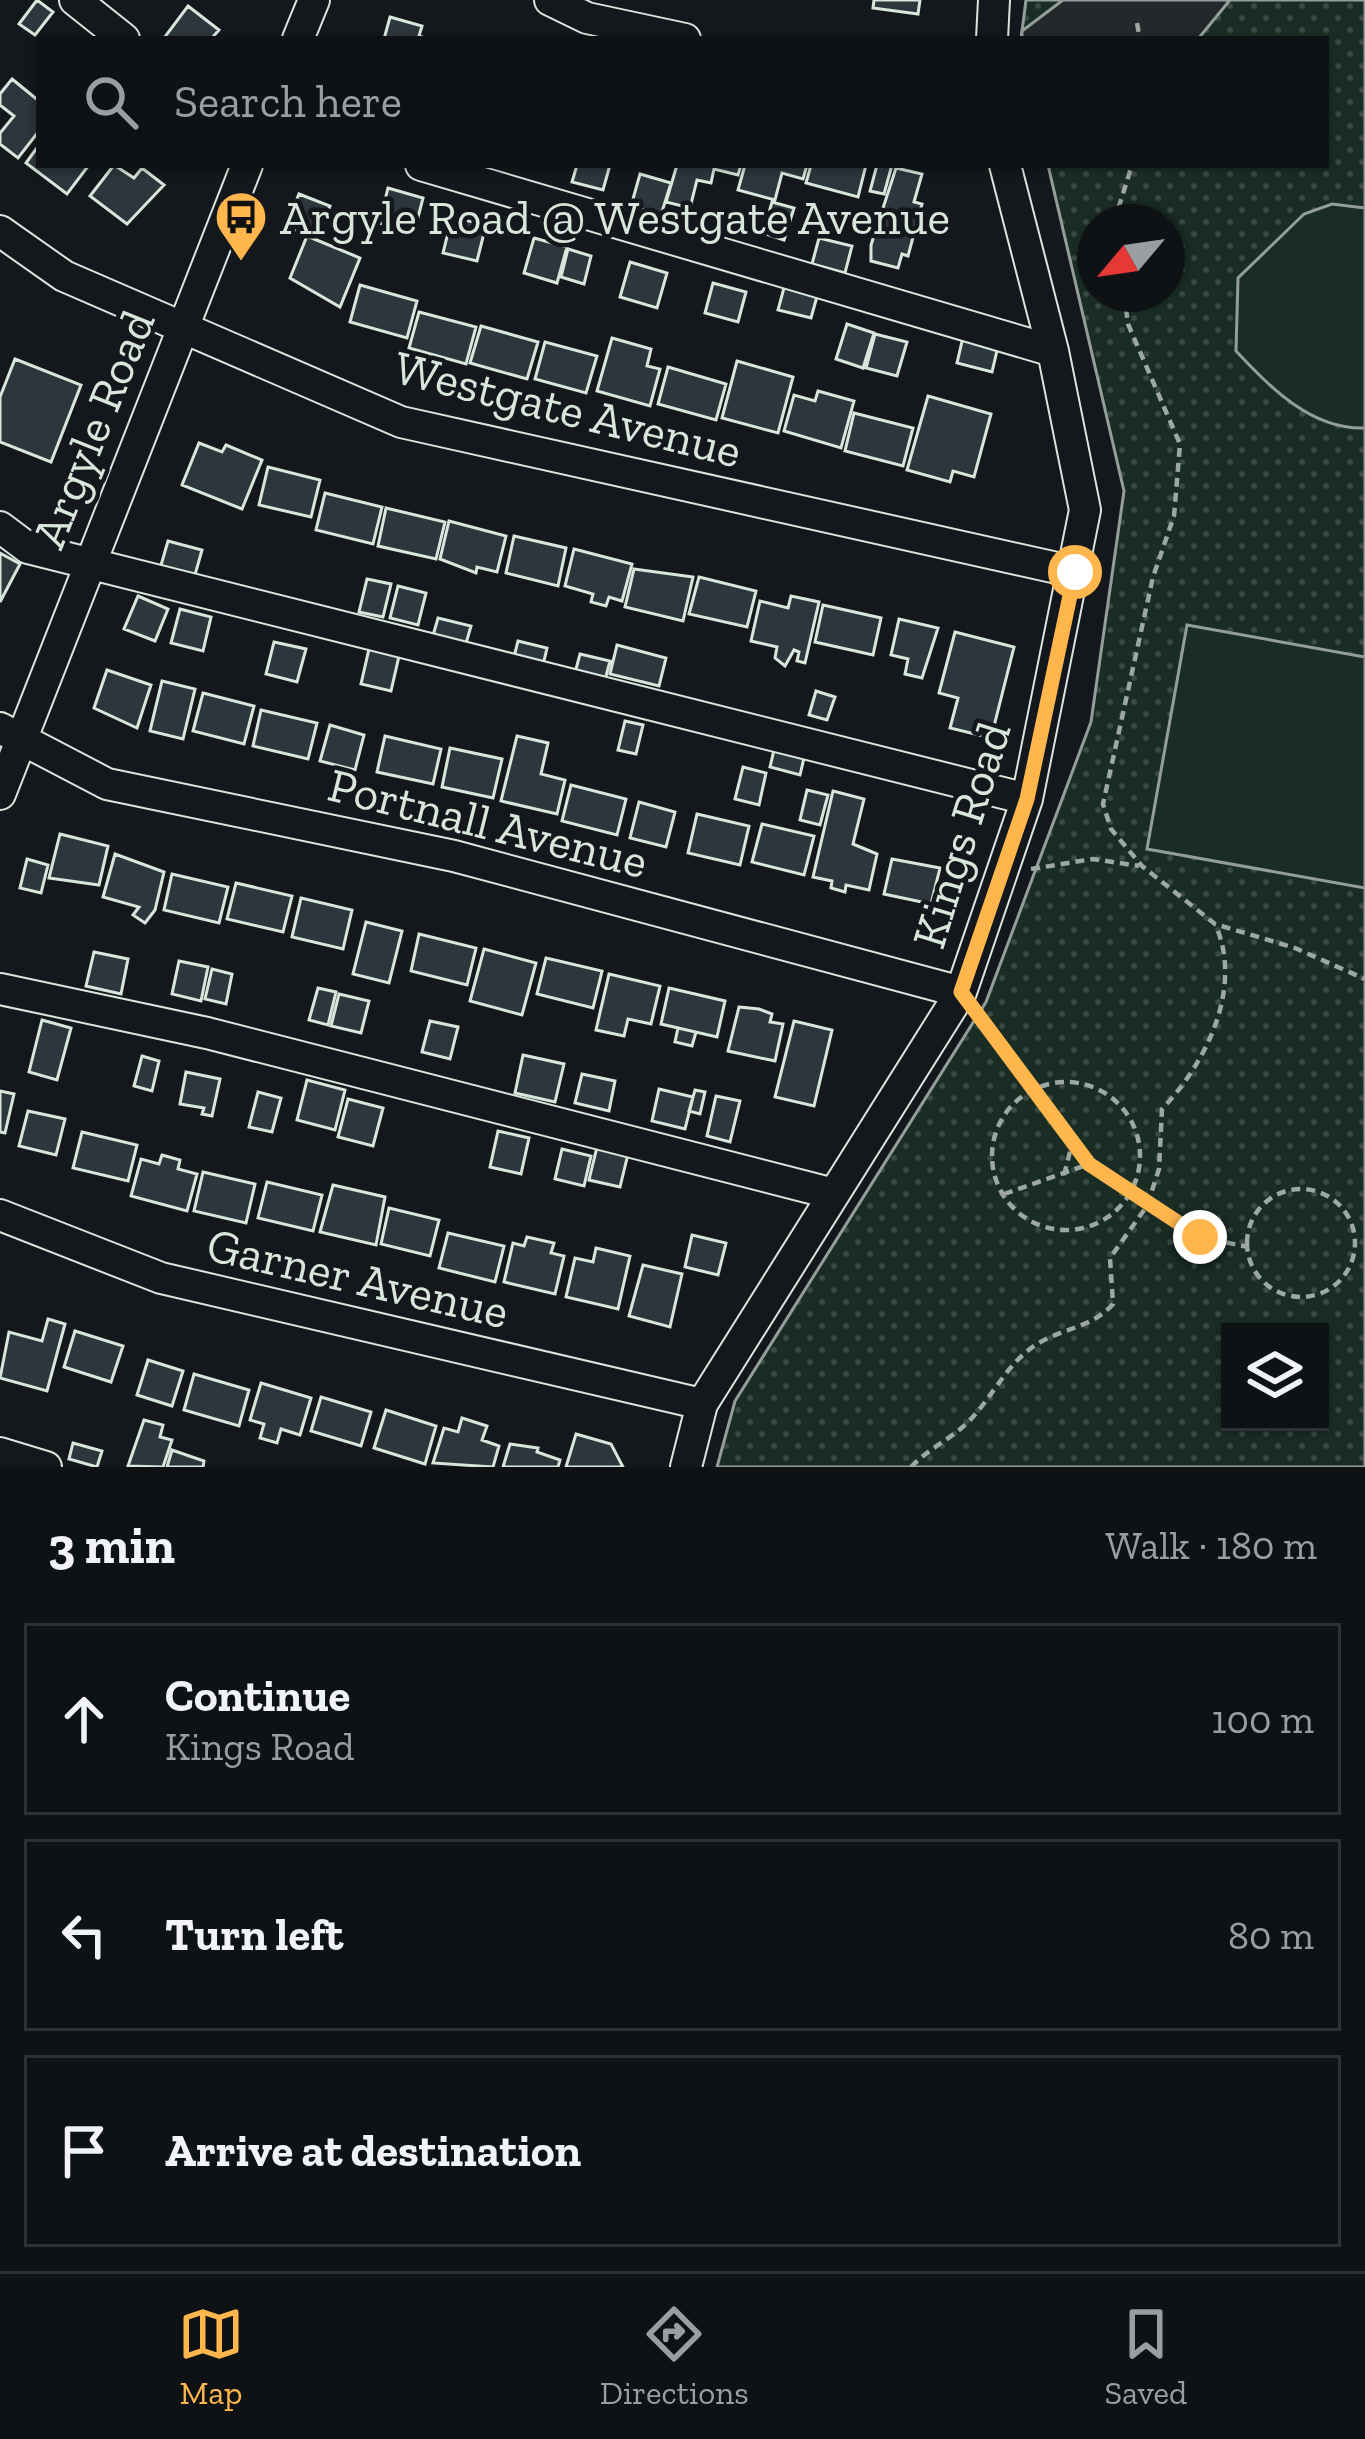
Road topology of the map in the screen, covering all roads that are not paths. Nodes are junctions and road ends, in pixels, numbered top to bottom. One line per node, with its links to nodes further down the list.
1 (75, 0): 5 (street)
2 (314, 0): 6 (street)
3 (550, 0): 7 (street)
4 (994, 0): 8 (street)
5 (120, 36)
6 (299, 36)
7 (671, 36)
8 (992, 36)
9 (246, 168): 13 (street, Argyle Road)
10 (431, 168): 14 (street)
11 (1006, 168): 14 (street, Kings Road)
12 (0, 231): 13 (street, Westgate Avenue)
13 (182, 327): 16 (street, Argyle Road); 17 (street, Westgate Avenue)
14 (1053, 351): 17 (street, Kings Road)
15 (0, 527): 16 (street)
16 (88, 563): 18 (street, Argyle Road); 20 (street)
17 (1075, 572): 20 (street, Kings Road)
18 (10, 734): 19 (street, Argyle Road); 22 (street, Portnall Avenue)
19 (0, 794)
20 (1027, 799): 22 (street, Kings Road)
21 (0, 988): 23 (street)
22 (961, 992): 23 (street, Kings Road)
23 (830, 1193): 25 (street, Kings Road)
24 (0, 1215): 25 (street, Garner Avenue)
25 (702, 1404): 28 (street, Kings Road)
26 (0, 1453): 27 (street)
27 (46, 1467)
28 (686, 1467)

